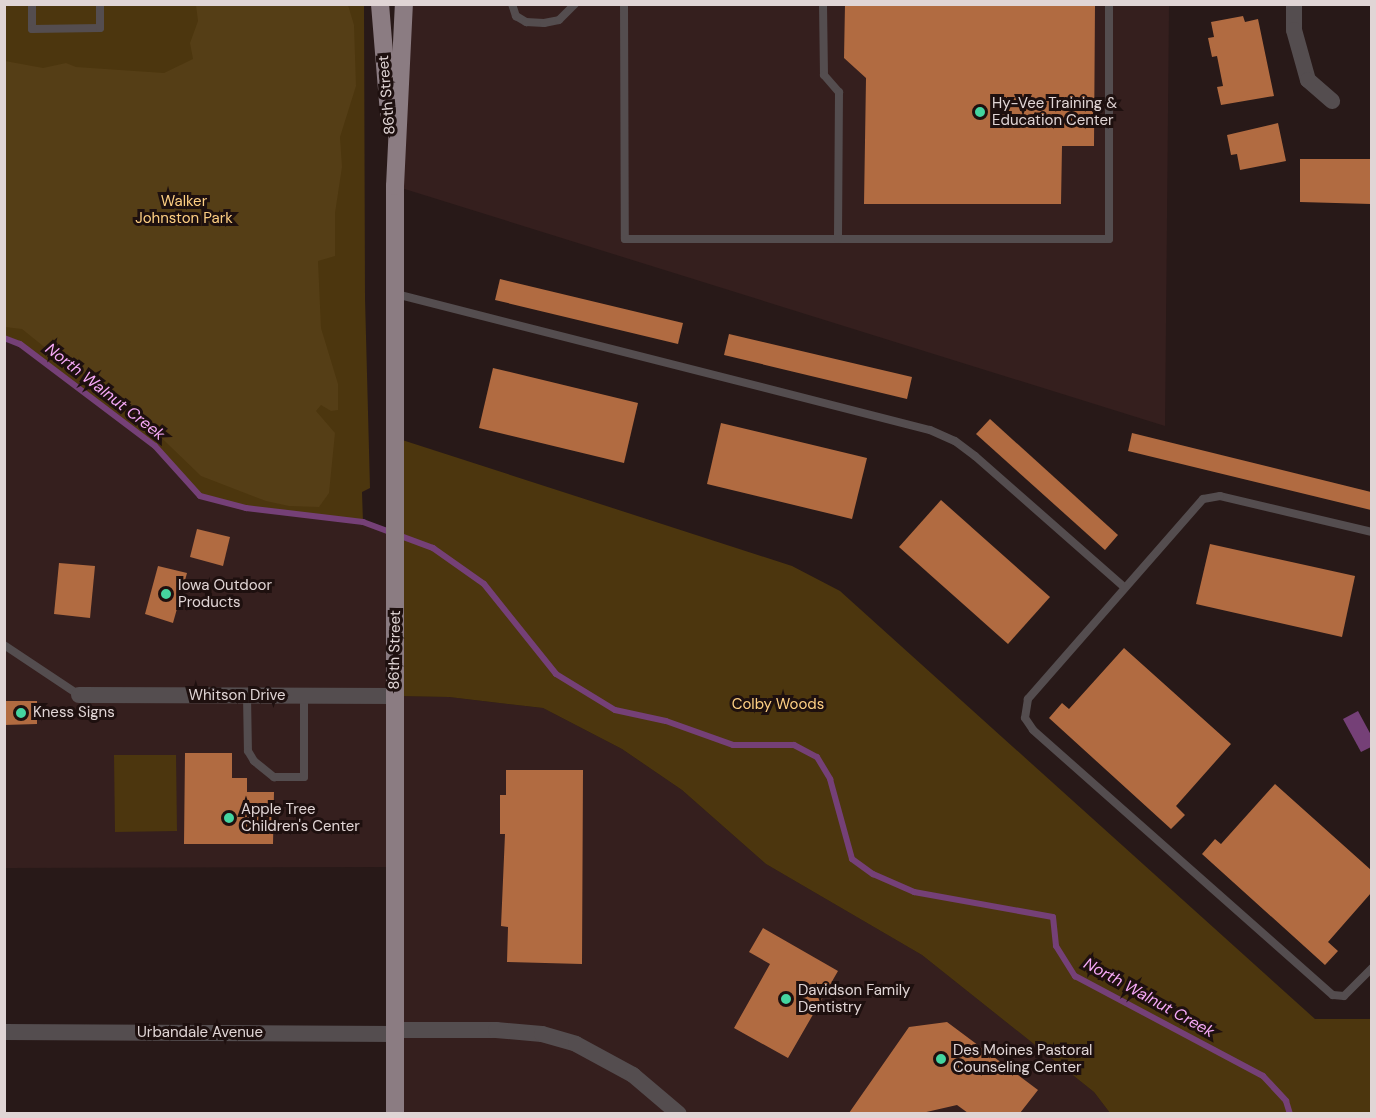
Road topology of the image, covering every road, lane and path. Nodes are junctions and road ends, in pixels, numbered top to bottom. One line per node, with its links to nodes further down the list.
1 (32, 4): 2 (lane)
2 (100, 4)
3 (380, 4): 12 (main road, 86th Street)
4 (404, 4): 12 (main road, 86th Street)
5 (512, 4): 6 (lane)
6 (575, 4)
7 (624, 4): 13 (lane)
8 (823, 4): 13 (lane)
9 (1109, 4): 13 (lane)
10 (1294, 4): 11 (street)
11 (1332, 101)
12 (395, 186): 14 (main road, 86th Street)
13 (838, 239)
14 (396, 294): 16 (lane); 21 (main road, 86th Street)
15 (1371, 532): 16 (lane)
16 (1124, 587): 22 (lane)
17 (4, 645): 18 (lane)
18 (79, 695): 19 (street, Whitson Drive)
19 (247, 696): 20 (street, Whitson Drive); 20 (lane)
20 (304, 696): 21 (street, Whitson Drive)
21 (395, 696): 24 (main road, 86th Street)
22 (1371, 968)
23 (4, 1032): 24 (street, Urbandale Avenue)
24 (396, 1032): 25 (main road, 86th Street); 26 (street, Urbandale Avenue)
25 (395, 1113)
26 (679, 1113)

